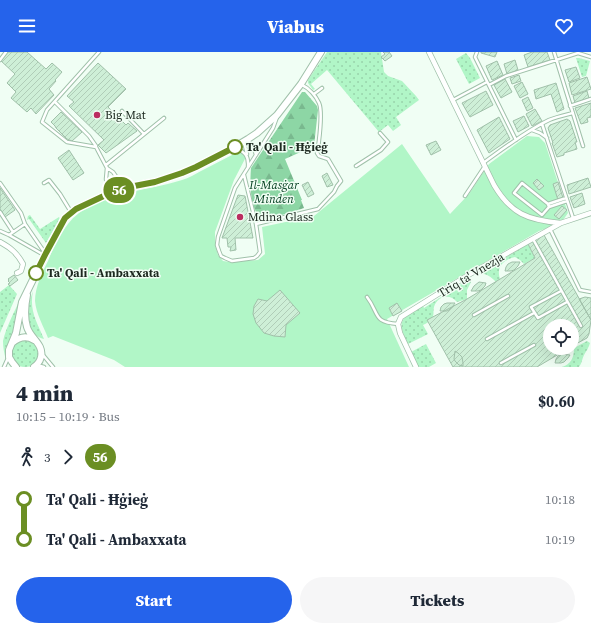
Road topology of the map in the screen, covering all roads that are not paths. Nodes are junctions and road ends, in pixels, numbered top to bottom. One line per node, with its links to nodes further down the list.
1 (6, 52): 8 (lane)
2 (99, 52): 16 (lane)
3 (321, 52): 11 (main road)
4 (429, 52): 15 (street)
5 (477, 52): 10 (lane)
6 (554, 52): 9 (lane)
7 (591, 57): 9 (lane)
8 (0, 60)
9 (556, 60): 10 (lane); 17 (lane)
10 (488, 83): 15 (lane); 27 (lane)
11 (301, 84): 13 (lane); 20 (main road)
12 (322, 88): 13 (lane)
13 (314, 94): 52 (lane)
14 (591, 99): 17 (lane)
15 (453, 100): 34 (street)
16 (55, 102): 30 (lane); 30 (lane)
17 (570, 106): 19 (lane)
18 (122, 110): 25 (lane)
19 (573, 112): 22 (lane); 29 (lane)
20 (277, 115): 28 (main road); 32 (lane)
21 (164, 118): 25 (lane)
22 (542, 124): 23 (lane); 26 (lane)
23 (532, 130): 26 (lane); 27 (lane)
24 (380, 133): 36 (lane)
25 (144, 134): 35 (lane)
26 (547, 138): 44 (lane)
27 (516, 140): 34 (lane)
28 (246, 141): 31 (main road); 32 (lane); 33 (lane)
29 (583, 146)
30 (96, 147): 35 (lane)
31 (235, 147): 33 (lane); 41 (main road)
32 (256, 155): 37 (lane)
33 (247, 157): 37 (lane)
34 (484, 165): 43 (lane); 50 (street)
35 (106, 166): 41 (lane); 42 (lane)
36 (356, 166)
37 (248, 168): 38 (lane)
38 (244, 175): 52 (lane); 52 (lane)
39 (0, 183): 51 (lane)
40 (44, 183): 47 (lane)
41 (124, 188): 42 (main road)
42 (108, 194): 47 (main road)
43 (465, 196)
44 (567, 200): 45 (lane); 49 (lane)
45 (549, 206): 45 (lane)
46 (0, 212): 55 (lane)
47 (72, 212): 59 (main road)
48 (591, 213): 49 (street, Triq ta' Vnezja)
49 (573, 218): 50 (street, Triq ta' Vnezja)
50 (561, 223): 53 (street, Triq ta' Vnezja)
51 (25, 224): 55 (lane); 59 (lane)
52 (256, 224)
53 (550, 228): 57 (street, Triq ta' Vnezja); 63 (lane)
54 (0, 231): 56 (lane)
55 (13, 232): 56 (lane)
56 (9, 235): 59 (lane)
57 (533, 239): 62 (lane); 69 (street, Triq ta' Vnezja)
58 (0, 242): 60 (street)
59 (45, 254): 61 (main road)
60 (17, 273)
61 (29, 290): 72 (main road); 73 (main road)
62 (561, 291): 66 (lane); 67 (lane)
63 (591, 292)
64 (508, 296): 68 (lane)
65 (367, 297): 69 (lane)
66 (567, 302): 67 (lane); 70 (lane)
67 (534, 313): 71 (lane)
68 (474, 315)
69 (398, 324): 83 (street)
70 (581, 326)
71 (487, 339)
72 (37, 341): 73 (main road); 75 (main road)
73 (11, 344): 76 (main road)
74 (534, 344): 77 (lane)
75 (42, 352): 78 (main road); 82 (lane)
76 (9, 356): 79 (lane); 80 (main road)
77 (500, 363)
78 (35, 366): 81 (lane)
79 (4, 367)
80 (15, 367)
81 (44, 367)
82 (53, 367)
83 (416, 367)

